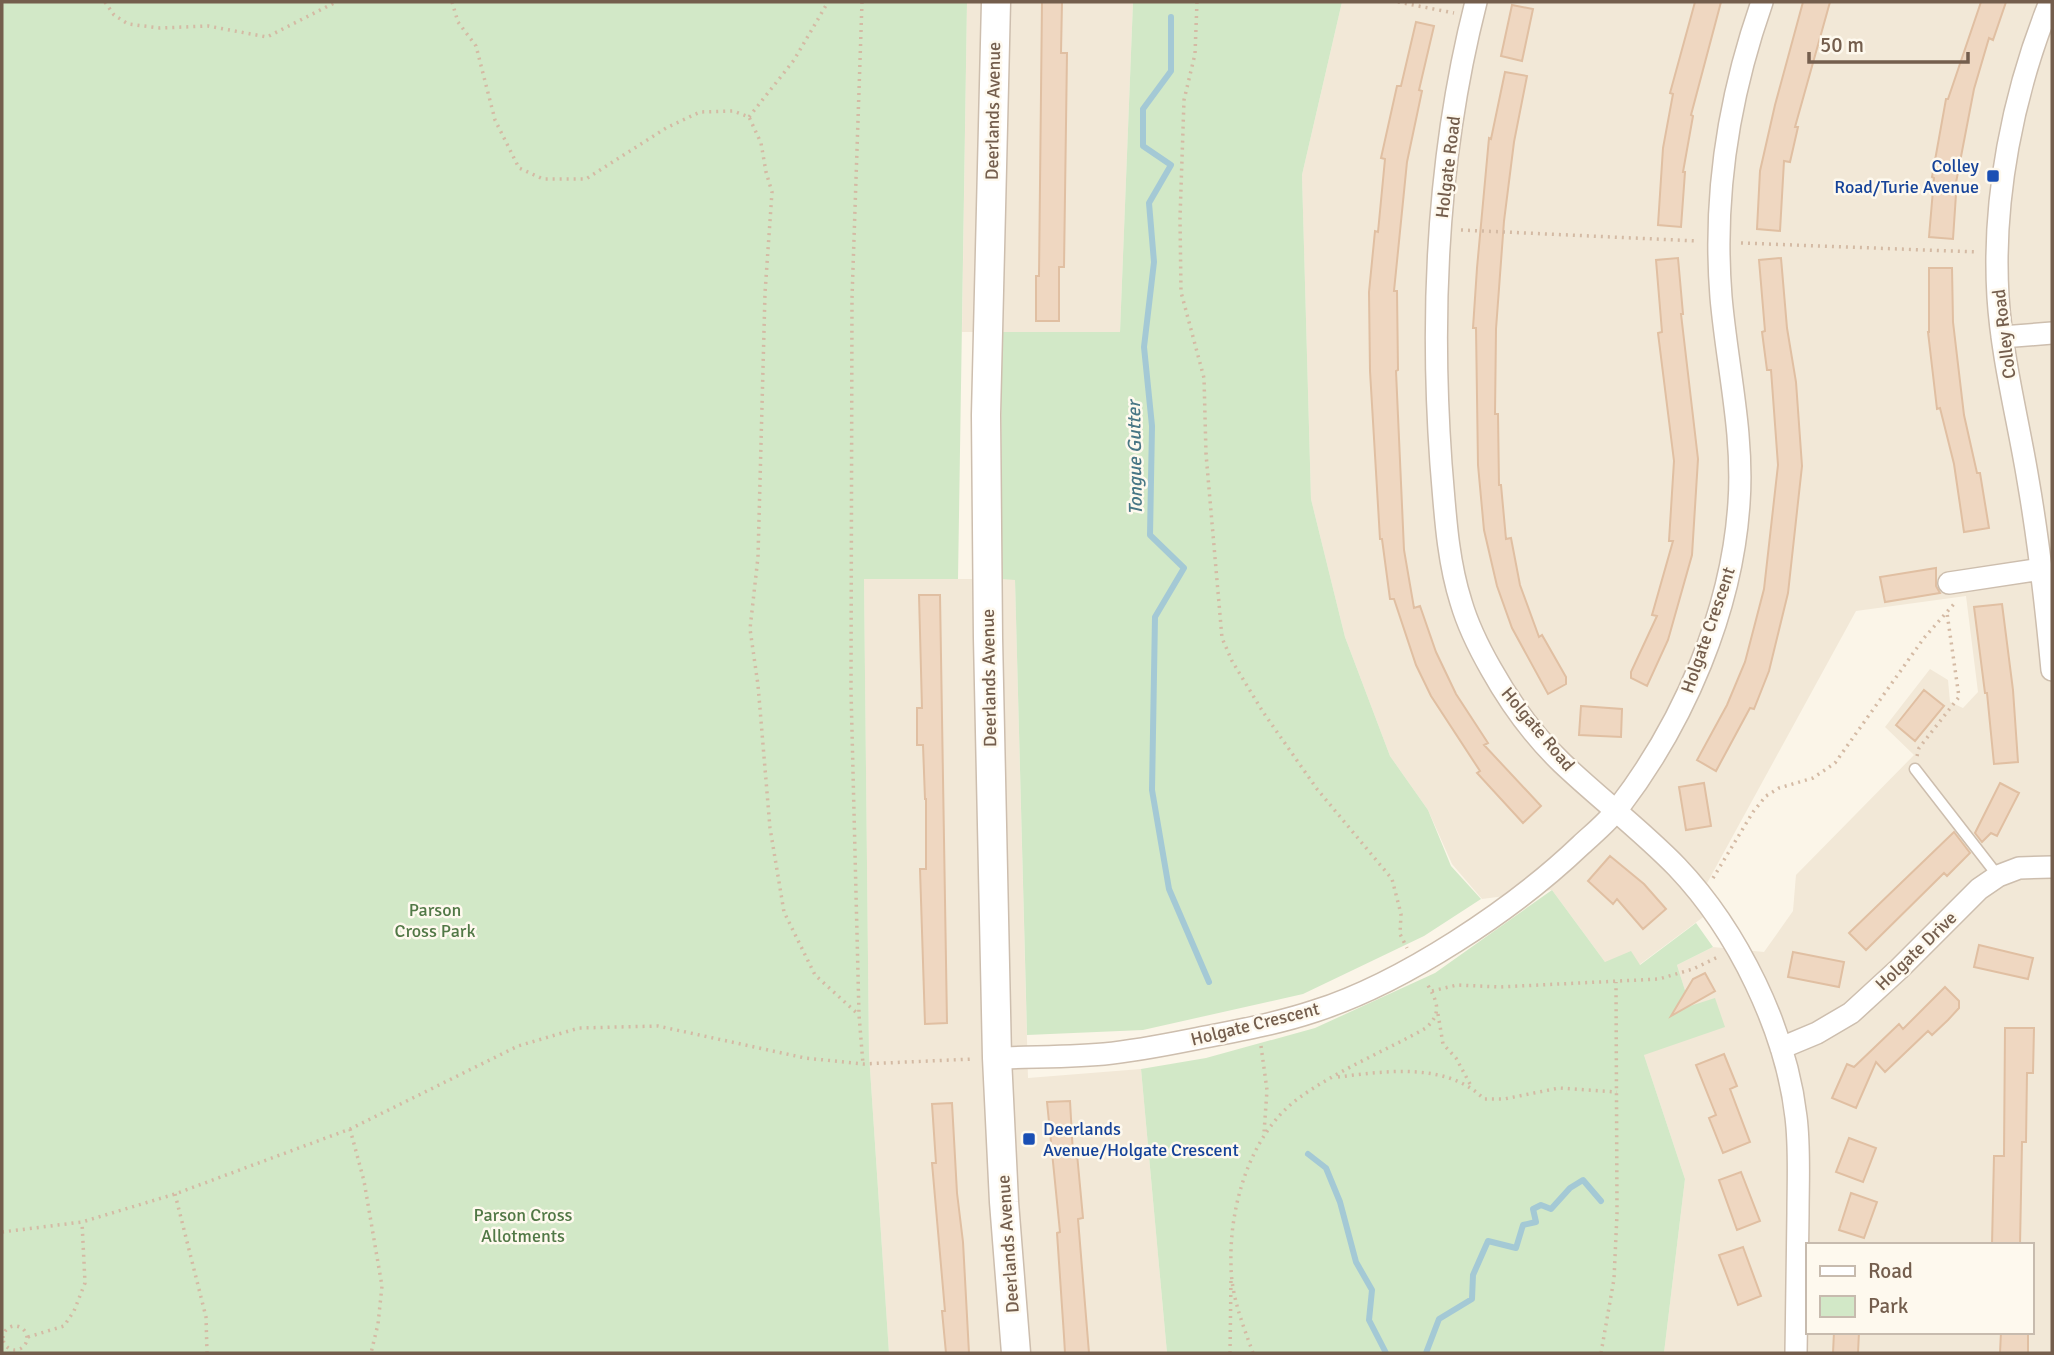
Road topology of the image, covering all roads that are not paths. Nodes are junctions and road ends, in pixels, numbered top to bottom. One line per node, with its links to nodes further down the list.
1 (996, 2): 15 (street, Deerlands Avenue)
2 (1762, 2): 11 (street, Holgate Crescent)
3 (2050, 2): 6 (street, Colley Road)
4 (1474, 9): 11 (street, Holgate Road)
5 (2052, 333): 6 (street)
6 (2002, 337): 7 (street, Colley Road)
7 (2042, 569): 8 (street); 9 (street, Colley Road)
8 (1949, 583)
9 (2052, 670)
10 (1915, 769): 13 (lane)
11 (1617, 810): 14 (street, Holgate Road); 15 (street, Holgate Crescent)
12 (2052, 867): 13 (street, Holgate Drive)
13 (1998, 876): 14 (street, Holgate Drive)
14 (1781, 1048): 17 (street, Holgate Road)
15 (997, 1058): 16 (street, Deerlands Avenue)
16 (1016, 1353)
17 (1796, 1353)

